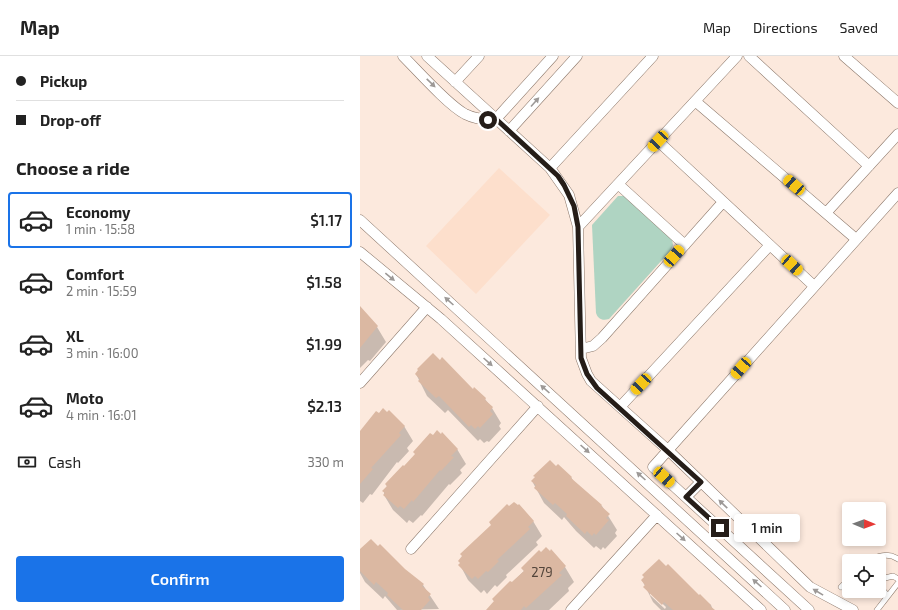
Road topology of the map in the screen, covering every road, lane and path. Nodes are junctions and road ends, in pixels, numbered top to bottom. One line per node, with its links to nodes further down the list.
1 (403, 56): 13 (street, one-way to 13)
2 (427, 56): 10 (street)
3 (479, 56): 10 (street)
4 (553, 56): 13 (street)
5 (577, 56): 14 (street, one-way to 5)
6 (653, 56): 18 (street)
7 (737, 56): 11 (street)
8 (749, 56): 17 (street)
9 (844, 56): 12 (street)
10 (455, 82): 13 (street)
11 (695, 101): 16 (street); 22 (street)
12 (898, 104)
13 (496, 119): 14 (street)
14 (509, 131): 18 (street)
15 (898, 134): 17 (street)
16 (658, 141): 19 (street); 21 (street)
17 (869, 166): 22 (street)
18 (550, 168): 24 (street)
19 (618, 184): 24 (street); 26 (street)
20 (898, 193): 25 (street)
21 (723, 202): 26 (street); 27 (street)
22 (826, 213): 25 (street)
23 (361, 222): 48 (street, one-way to 23)
24 (578, 227): 31 (street)
25 (856, 239): 29 (street)
26 (684, 244): 31 (street)
27 (770, 245): 29 (street); 34 (street)
28 (360, 252): 30 (street, one-way to 30)
29 (814, 286): 35 (street)
30 (427, 307): 32 (street); 33 (street, one-way to 33)
31 (581, 349): 34 (street)
32 (360, 383)
33 (538, 406): 38 (street, one-way to 38); 39 (street)
34 (620, 407): 35 (street)
35 (669, 451): 36 (street); 37 (street)
36 (701, 482): 37 (street); 50 (street, one-way to 36)
37 (686, 497): 49 (street)
38 (657, 515): 46 (street); 47 (street, one-way to 47)
39 (411, 549)
40 (886, 555): 41 (lane)
41 (898, 559)
42 (886, 578): 43 (lane)
43 (898, 579)
44 (898, 583): 45 (lane)
45 (888, 596): 51 (lane)
46 (571, 610)
47 (761, 610)
48 (785, 610)
49 (809, 610)
50 (853, 610)
51 (877, 610)

